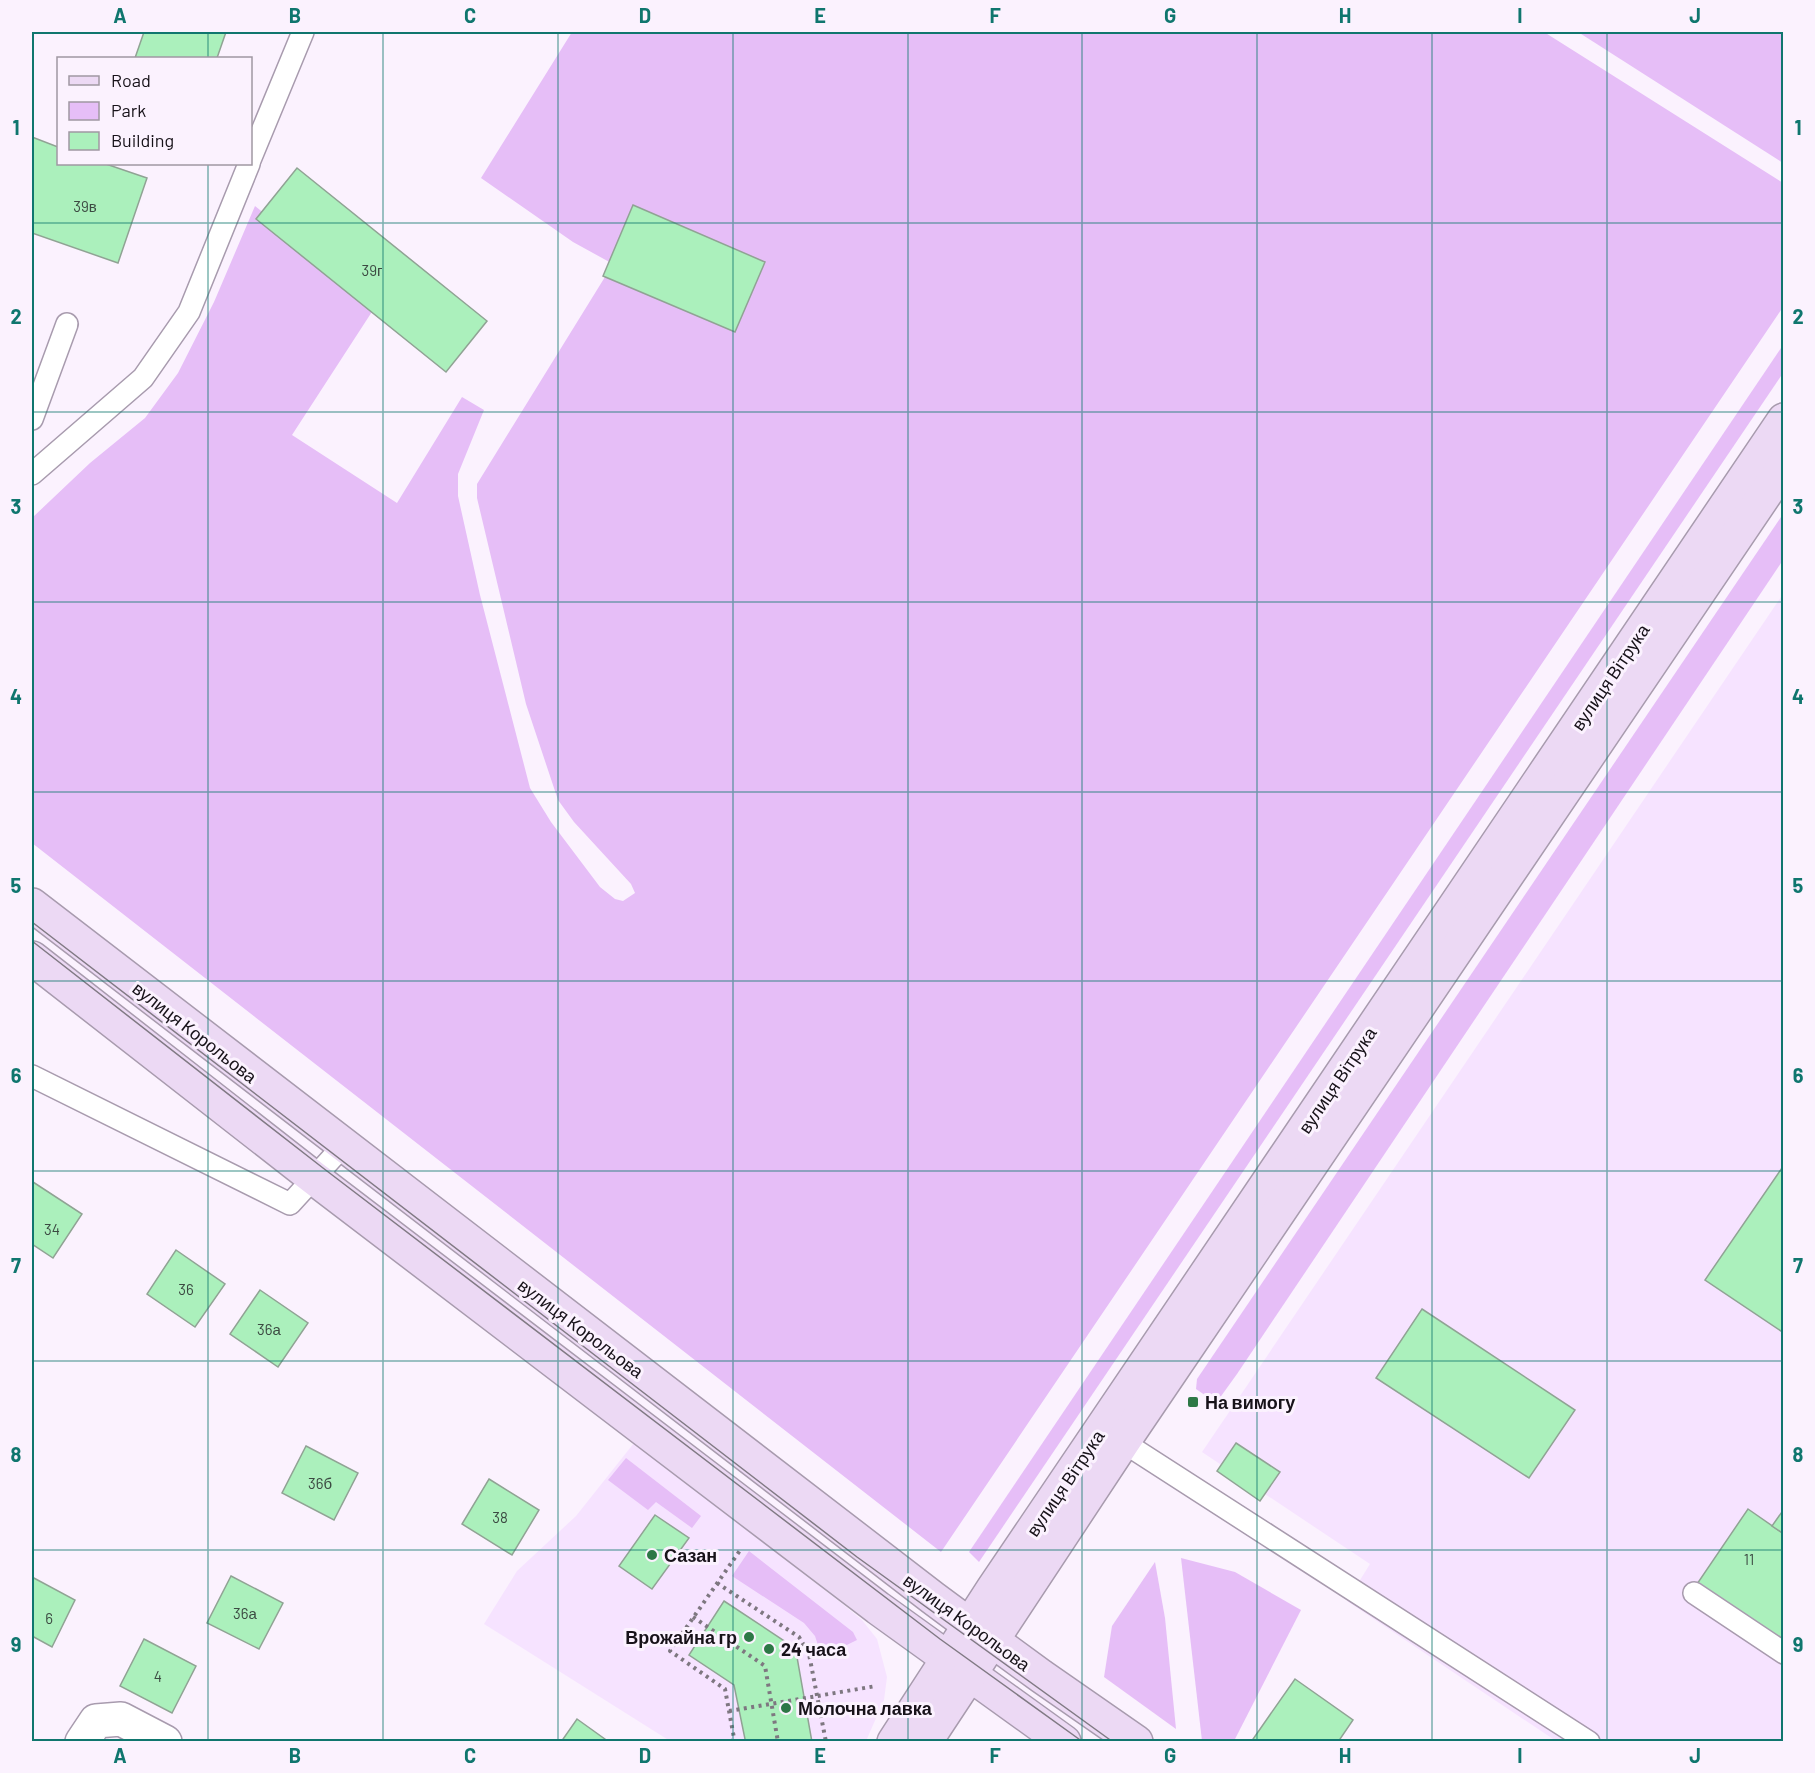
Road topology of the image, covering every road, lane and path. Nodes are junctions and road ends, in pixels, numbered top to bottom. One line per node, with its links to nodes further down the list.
1 (303, 32): 2 (lane)
2 (252, 157)
3 (249, 165): 8 (lane)
4 (67, 324): 5 (lane)
5 (32, 419)
6 (1784, 420): 19 (main road, вулиця Вітрука)
7 (1784, 466): 14 (main road, вулиця Вітрука)
8 (32, 474)
9 (32, 905): 12 (main road, вулиця Корольова)
10 (32, 958): 13 (main road)
11 (32, 1076): 13 (lane)
12 (343, 1146): 13 (lane); 19 (main road, вулиця Корольова)
13 (314, 1178): 21 (main road)
14 (1123, 1442): 19 (main road, вулиця Вітрука); 35 (lane)
15 (742, 1547): 16 (path)
16 (717, 1583): 18 (path); 23 (path)
17 (1695, 1593): 20 (lane)
18 (693, 1617): 24 (path); 25 (path)
19 (982, 1631): 21 (main road, вулиця Вітрука); 34 (main road, вулиця Корольова)
20 (1784, 1653)
21 (958, 1668): 31 (main road, вулиця Вітрука); 32 (main road, вулиця Вітрука); 33 (main road)
22 (876, 1686): 23 (path)
23 (817, 1697): 24 (path); 30 (path)
24 (773, 1703): 25 (path); 29 (path)
25 (729, 1711): 28 (path)
26 (82, 1742): 27 (street)
27 (165, 1742)
28 (731, 1742)
29 (778, 1742)
30 (826, 1742)
31 (894, 1742)
32 (926, 1742)
33 (1064, 1742)
34 (1136, 1742)
35 (1589, 1742)

